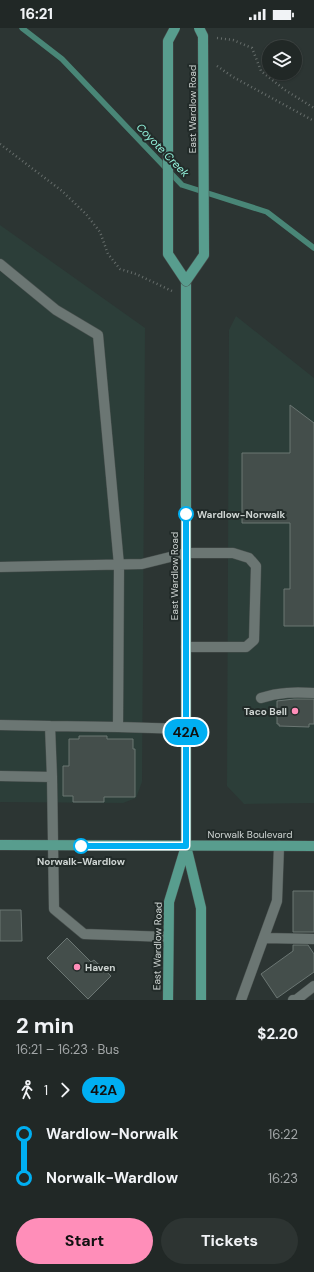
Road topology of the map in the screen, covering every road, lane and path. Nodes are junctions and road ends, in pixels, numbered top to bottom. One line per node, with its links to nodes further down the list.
1 (175, 28): 8 (main road, bridge)
2 (201, 32): 4 (path); 8 (main road, East Wardlow Road, bridge)
3 (214, 64): 5 (path)
4 (314, 108)
5 (314, 121)
6 (0, 144): 9 (path)
7 (0, 264): 11 (lane)
8 (186, 281): 9 (main road, East Wardlow Road)
9 (186, 298): 10 (main road, East Wardlow Road)
10 (186, 553): 11 (lane); 13 (main road, East Wardlow Road); 13 (lane)
11 (119, 565): 12 (lane); 18 (lane)
12 (0, 568)
13 (186, 647): 19 (main road, East Wardlow Road)
14 (314, 693): 15 (lane)
15 (261, 698)
16 (0, 725): 17 (lane)
17 (50, 726): 18 (lane); 21 (lane)
18 (118, 727): 19 (lane)
19 (186, 729): 24 (main road, East Wardlow Road)
20 (0, 776): 21 (lane)
21 (52, 777): 23 (lane)
22 (0, 845): 23 (main road, Norwalk Boulevard)
23 (53, 845): 24 (main road, Norwalk Boulevard); 27 (lane)
24 (186, 846): 25 (main road, Norwalk Boulevard); 27 (main road, East Wardlow Road); 32 (main road, East Wardlow Road)
25 (279, 846): 26 (main road, Norwalk Boulevard); 28 (lane)
26 (314, 846)
27 (168, 937): 31 (main road, East Wardlow Road)
28 (264, 938): 29 (lane); 33 (lane)
29 (314, 939)
30 (314, 986): 34 (lane)
31 (168, 1000)
32 (201, 1000)
33 (242, 1000)
34 (293, 1000)

